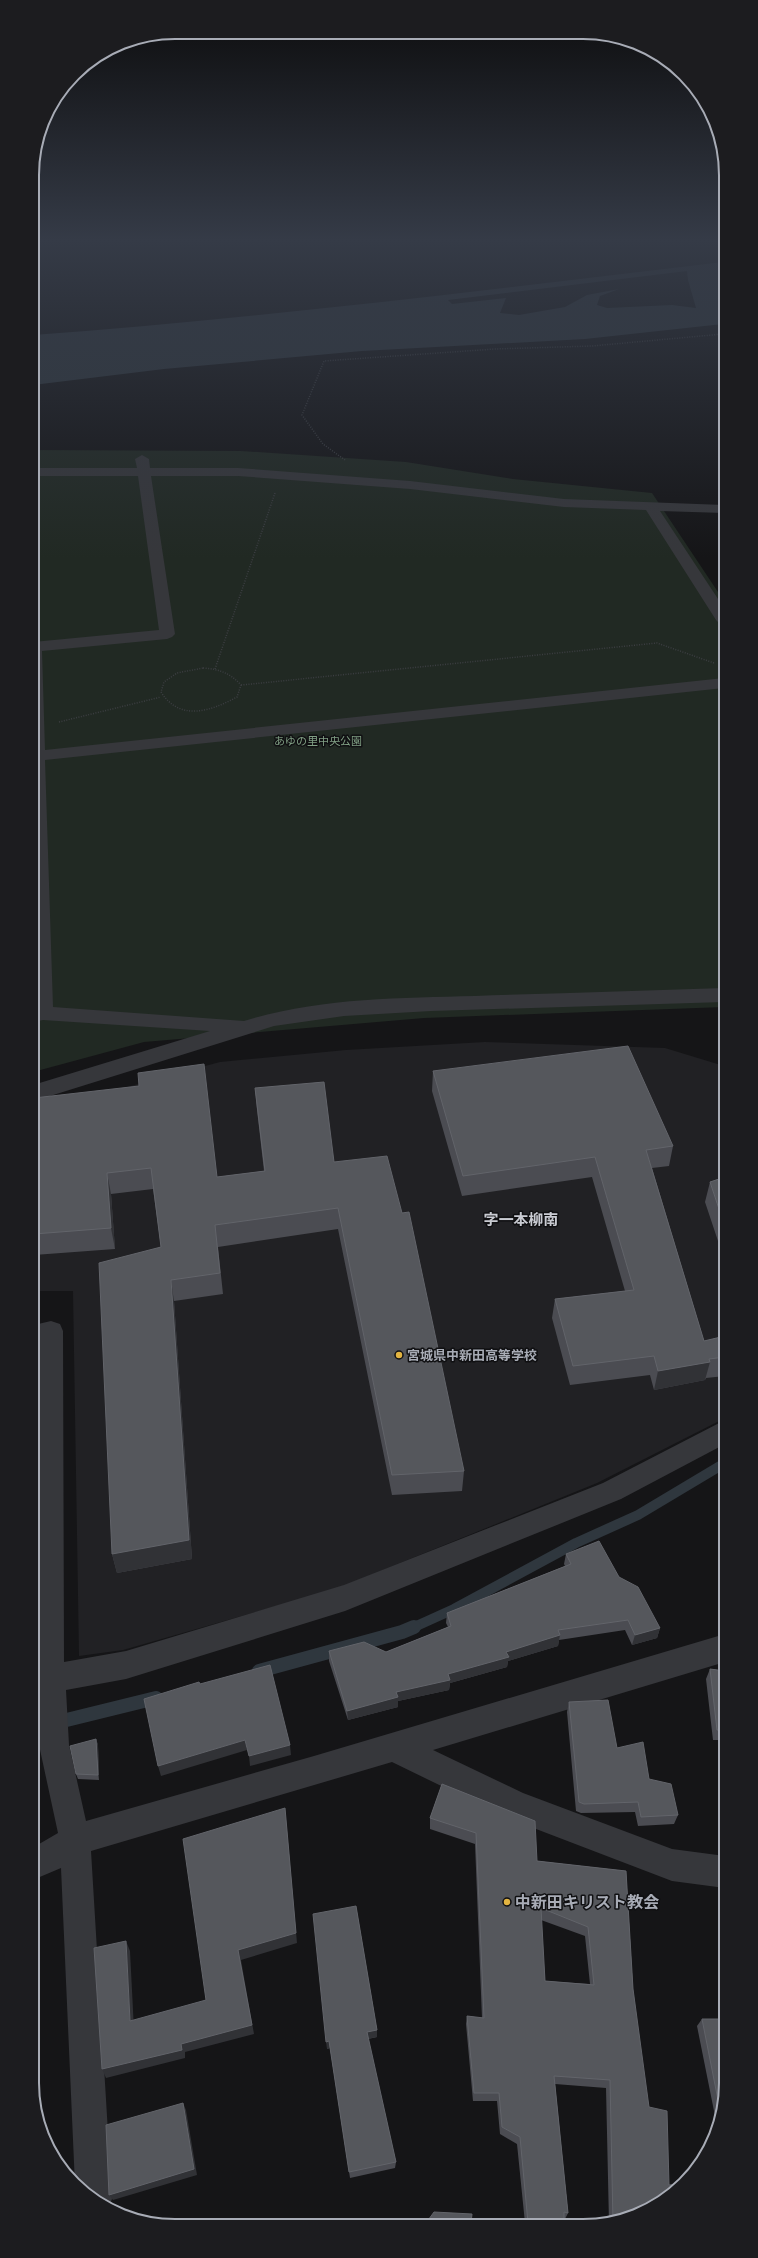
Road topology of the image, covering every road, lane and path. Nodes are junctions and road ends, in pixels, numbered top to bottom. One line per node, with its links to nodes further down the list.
1 (548, 347): 4 (path)
2 (142, 465): 3 (street); 4 (street); 9 (street)
3 (39, 472)
4 (363, 481): 6 (street)
5 (276, 490): 11 (path)
6 (650, 506): 7 (street); 8 (street)
7 (719, 509)
8 (719, 612)
9 (39, 646)
10 (716, 664): 13 (path)
11 (215, 669): 13 (path); 14 (path)
12 (719, 684): 16 (street)
13 (240, 685): 14 (path)
14 (161, 697): 15 (path)
15 (39, 726)
16 (39, 756)
17 (719, 995): 19 (street)
18 (39, 1014): 19 (street)
19 (250, 1026): 20 (street)
20 (39, 1091)
21 (39, 1334): 24 (street)
22 (719, 1434): 24 (street)
23 (719, 1650): 25 (street)
24 (50, 1686): 26 (street)
25 (393, 1747): 26 (street); 28 (street)
26 (75, 1840): 27 (street); 29 (street)
27 (39, 1861)
28 (719, 1871)
29 (94, 2192)

